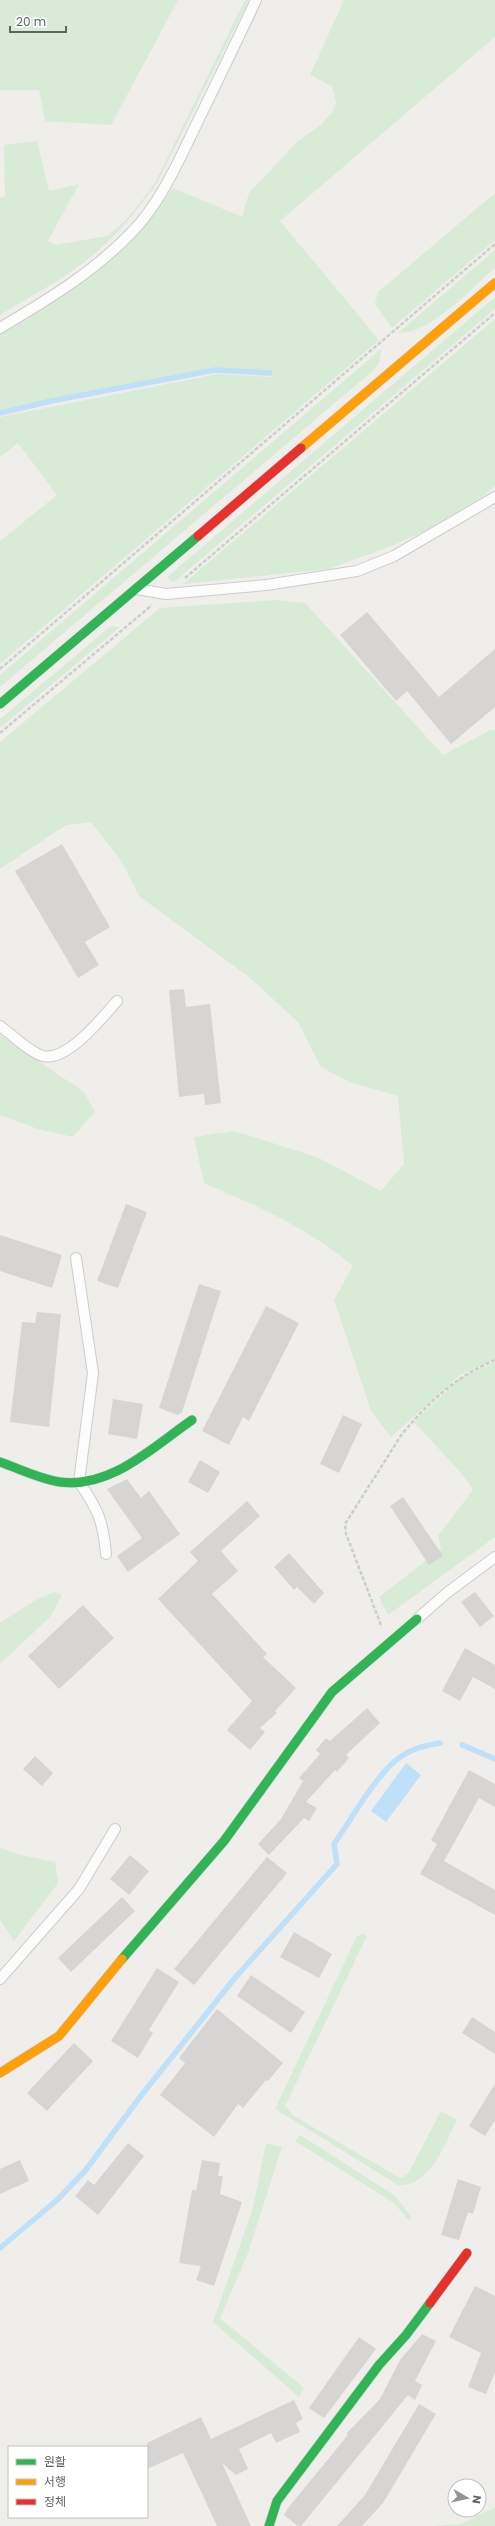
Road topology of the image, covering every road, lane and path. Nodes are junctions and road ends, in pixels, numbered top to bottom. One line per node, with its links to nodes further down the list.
1 (256, 0): 5 (lane)
2 (495, 244): 9 (path)
3 (495, 283): 7 (street)
4 (495, 313): 8 (path)
5 (0, 328)
6 (494, 500): 8 (lane)
7 (137, 589): 8 (lane); 10 (street)
8 (166, 594): 11 (path)
9 (0, 669)
10 (0, 704)
11 (0, 733)
12 (117, 1001): 13 (lane)
13 (0, 1026)
14 (76, 1258): 18 (lane)
15 (495, 1360): 22 (path)
16 (192, 1420): 18 (street)
17 (0, 1462): 18 (street)
18 (79, 1482): 19 (lane)
19 (106, 1554)
20 (495, 1557): 21 (lane)
21 (417, 1619): 22 (street)
22 (389, 1644): 25 (street)
23 (115, 1829): 24 (lane)
24 (0, 1979)
25 (0, 2073)
26 (467, 2253): 27 (street)
27 (269, 2526)

